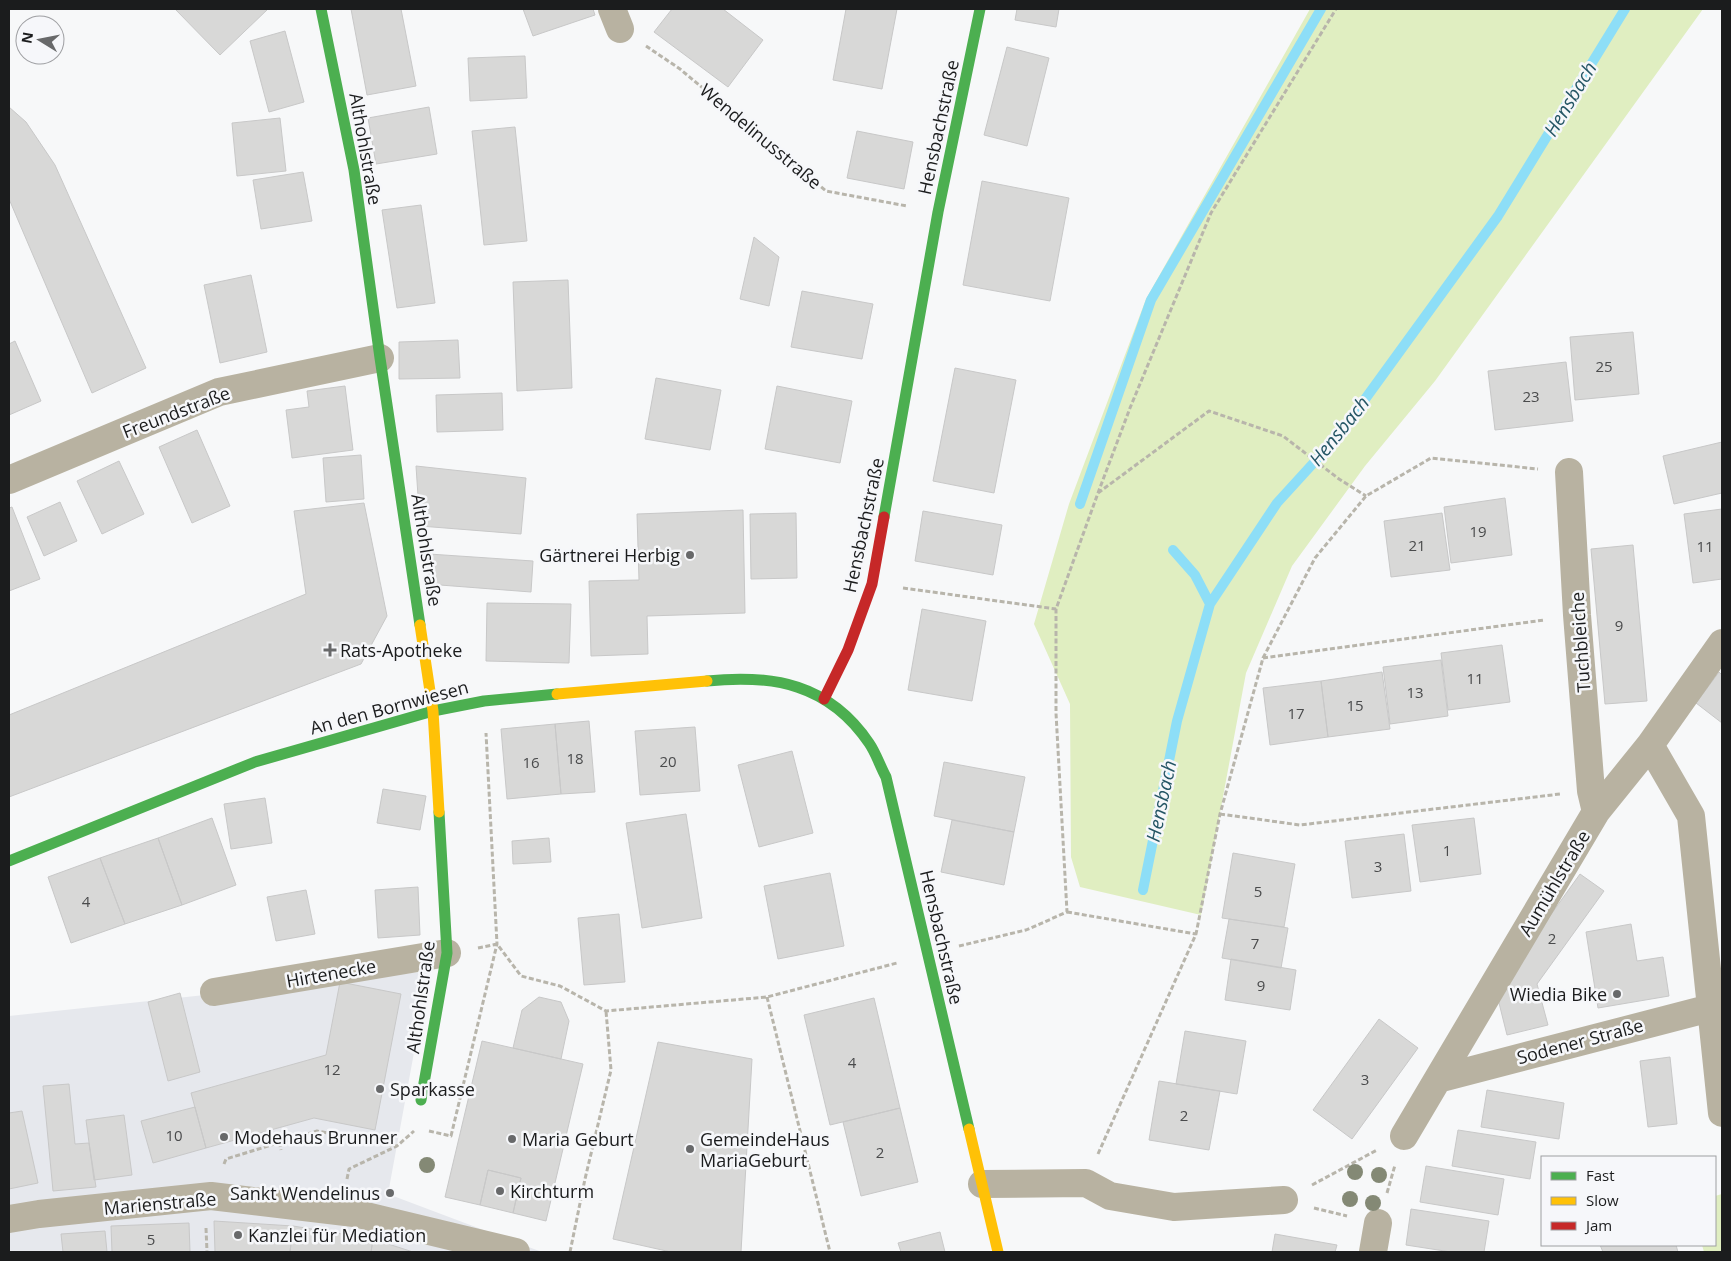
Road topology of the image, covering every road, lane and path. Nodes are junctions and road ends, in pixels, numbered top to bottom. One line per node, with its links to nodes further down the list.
1 (321, 9): 6 (street, Althohlstraße)
2 (980, 9): 5 (street, Hensbachstraße)
3 (1336, 9): 9 (path)
4 (616, 19): 5 (path, Wendelinusstraße)
5 (938, 212): 11 (street, Hensbachstraße)
6 (380, 358): 8 (street, Freundstraße); 17 (street, Althohlstraße)
7 (1569, 472): 10 (path); 13 (street, Tuchbleiche)
8 (9, 480)
9 (1098, 493): 10 (path); 12 (path)
10 (1366, 496): 15 (path)
11 (872, 584): 12 (path); 16 (street, Hensbachstraße)
12 (1056, 610): 22 (path)
13 (1577, 615): 15 (path); 19 (street, Tuchbleiche)
14 (1722, 644): 18 (street, Aumühlstraße)
15 (1263, 658): 20 (path)
16 (824, 699): 17 (street, An den Bornwiesen); 25 (street, Hensbachstraße)
17 (433, 711): 21 (street, An den Bornwiesen); 24 (street, Althohlstraße)
18 (1650, 746): 19 (street, Aumühlstraße); 28 (street)
19 (1593, 801): 20 (path); 30 (street, Aumühlstraße)
20 (1220, 814): 23 (path)
21 (9, 861)
22 (1067, 912): 23 (path); 25 (path)
23 (1196, 934): 39 (path)
24 (447, 953): 26 (street, Hirtenecke); 29 (path); 31 (street, Althohlstraße)
25 (927, 954): 27 (path); 40 (street, Hensbachstraße)
26 (214, 992)
27 (767, 997): 29 (path); 47 (path)
28 (1717, 1006): 30 (street, Sodener Straße); 32 (street)
29 (606, 1011): 46 (path)
30 (1438, 1079): 34 (street, Aumühlstraße)
31 (421, 1100)
32 (1722, 1113)
33 (416, 1129): 36 (path)
34 (1404, 1136): 42 (path); 44 (path)
35 (278, 1142): 36 (path); 37 (path); 41 (path)
36 (397, 1146): 38 (path)
37 (281, 1150)
38 (349, 1169)
39 (1086, 1182): 40 (street); 42 (street)
40 (982, 1184): 48 (street, Hensbachstraße)
41 (212, 1196): 43 (street, Marienstraße); 45 (street, Marienstraße)
42 (1284, 1200): 44 (path)
43 (9, 1219)
44 (1378, 1223): 49 (street)
45 (516, 1252)
46 (570, 1252)
47 (830, 1252)
48 (998, 1252)
49 (1372, 1252)

